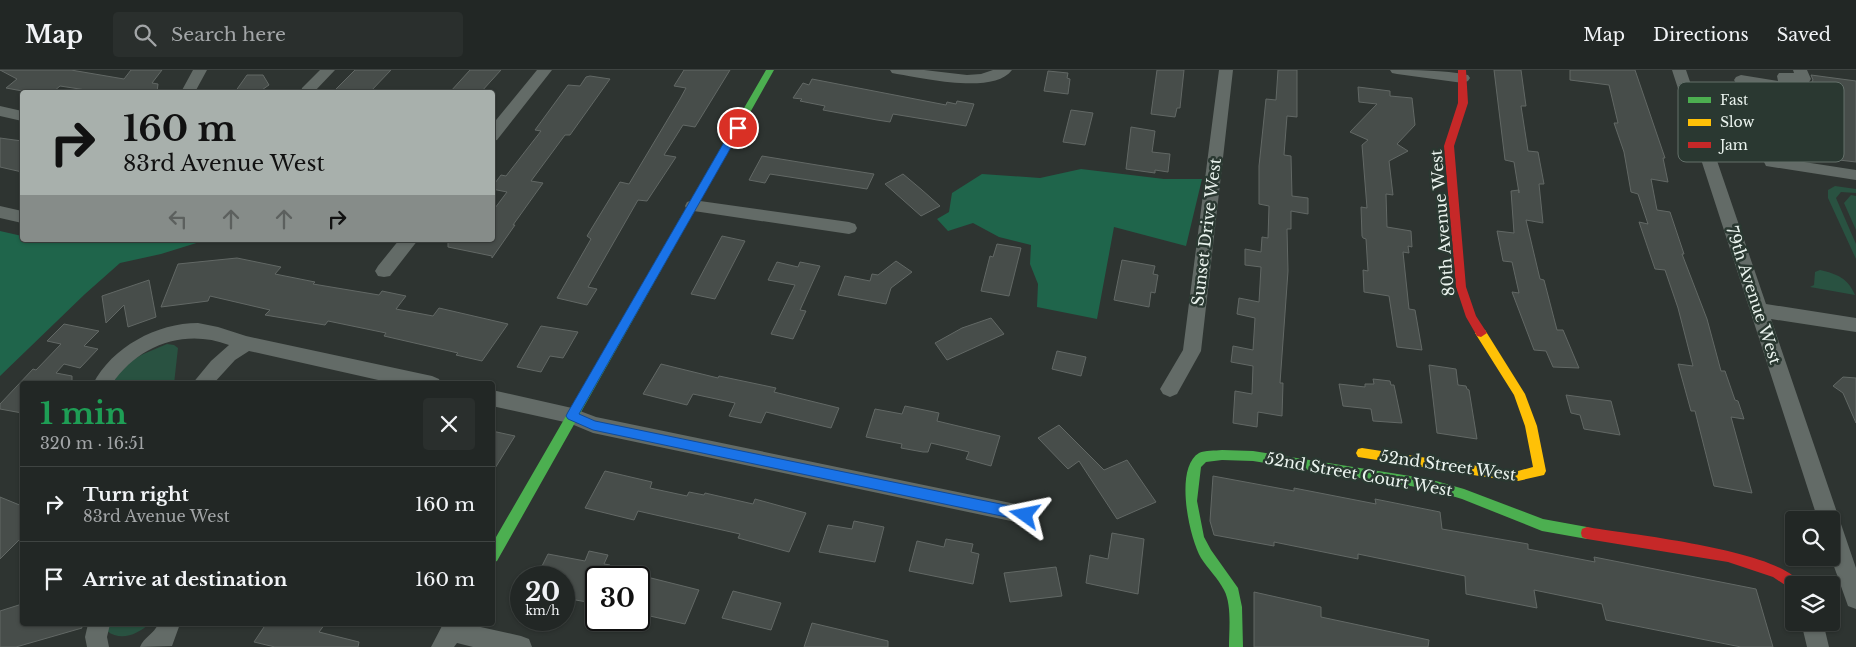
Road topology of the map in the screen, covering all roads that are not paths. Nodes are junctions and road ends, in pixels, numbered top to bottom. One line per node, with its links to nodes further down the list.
1 (200, 70): 16 (street)
2 (328, 70): 17 (street)
3 (545, 70): 20 (street)
4 (770, 70): 24 (street)
5 (897, 70): 10 (street)
6 (1226, 70): 36 (street, Sunset Drive West)
7 (1397, 70): 11 (street)
8 (1679, 70): 13 (street, 79th Avenue West)
9 (1800, 70): 15 (street)
10 (1003, 72)
11 (1463, 74): 40 (street, 80th Avenue West)
12 (1740, 80): 14 (street)
13 (1683, 82)
14 (1754, 82)
15 (1786, 82)
16 (189, 90)
17 (308, 90)
18 (0, 112): 19 (street)
19 (20, 116)
20 (495, 132)
21 (1710, 162): 30 (street, 79th Avenue West)
22 (1772, 162): 23 (street)
23 (1856, 175)
24 (693, 206): 27 (street); 38 (street)
25 (0, 212): 26 (street)
26 (20, 217)
27 (849, 228)
28 (407, 242): 29 (street)
29 (384, 271)
30 (1759, 310): 31 (street); 41 (street, 79th Avenue West)
31 (1856, 325)
32 (249, 344): 33 (street); 34 (street); 35 (street)
33 (104, 381)
34 (204, 381)
35 (418, 381)
36 (1170, 389)
37 (495, 399): 38 (street)
38 (572, 416): 42 (street); 43 (street)
39 (1362, 453): 40 (street, 52nd Street West)
40 (1534, 473)
41 (1826, 511)
42 (1025, 515)
43 (495, 552)
44 (1840, 554): 46 (street)
45 (1785, 578): 54 (street, 52nd Street Court West)
46 (1856, 599)
47 (99, 626): 51 (street)
48 (168, 626): 52 (street)
49 (1814, 631): 55 (street)
50 (450, 634): 53 (street)
51 (98, 647)
52 (152, 647)
53 (521, 647)
54 (1236, 647)
55 (1818, 647)

